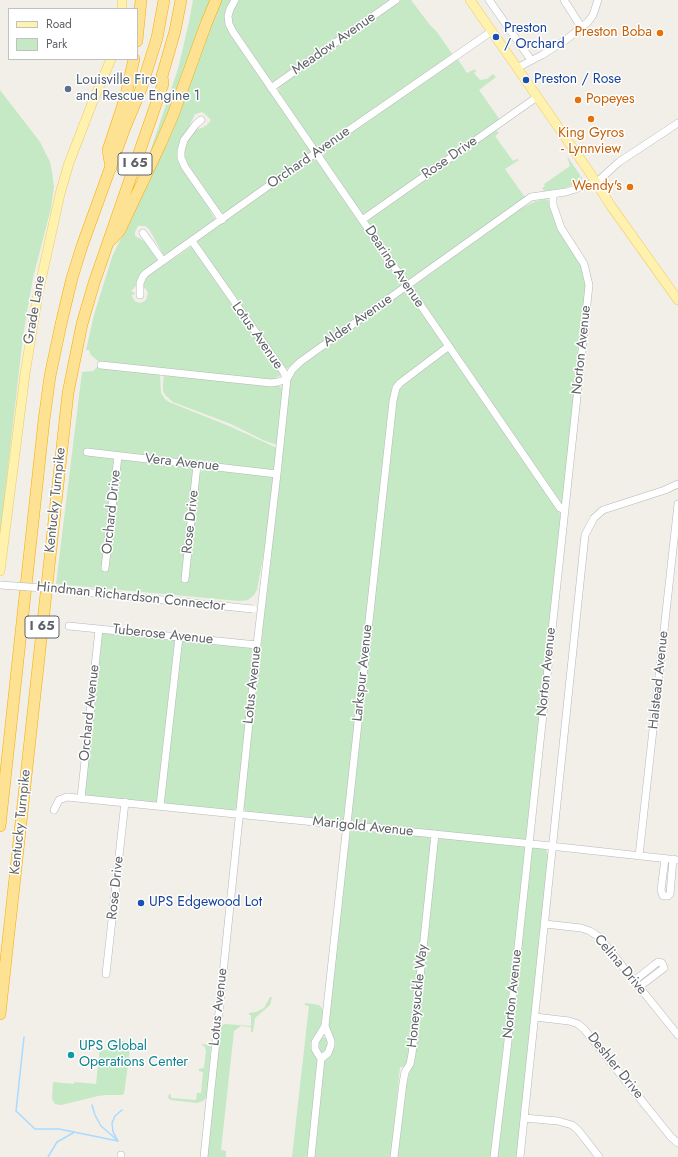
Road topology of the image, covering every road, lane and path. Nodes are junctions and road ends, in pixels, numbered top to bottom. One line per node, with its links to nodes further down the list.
1 (141, 0): 13 (highway)
2 (164, 0): 25 (highway, I 65)
3 (181, 0): 19 (highway, Kentucky Turnpike / I 65)
4 (188, 0): 19 (highway)
5 (216, 0): 32 (highway)
6 (235, 0): 20 (street, Dearing Avenue)
7 (396, 0): 20 (street, Meadow Avenue)
8 (470, 0): 14 (main road)
9 (490, 0): 17 (street)
10 (564, 0): 12 (street)
11 (598, 0): 12 (street)
12 (582, 28): 17 (street)
13 (138, 31)
14 (492, 31): 18 (main road); 24 (street, Orchard Avenue)
15 (111, 60): 48 (main road, Grade Lane)
16 (134, 60): 25 (highway)
17 (531, 60): 18 (street)
18 (517, 68): 21 (main road)
19 (163, 84): 32 (highway, Kentucky Turnpike / I 65)
20 (271, 88): 24 (street, Dearing Avenue)
21 (537, 97): 26 (main road); 29 (street, Rose Drive)
22 (201, 120): 28 (street)
23 (678, 123): 26 (street)
24 (317, 153): 28 (street, Orchard Avenue); 29 (street, Dearing Avenue)
25 (111, 169): 62 (highway, I 65)
26 (596, 182): 27 (street, Alder Avenue); 36 (main road)
27 (553, 194): 34 (street, Alder Avenue); 46 (street, Norton Avenue)
28 (222, 220): 31 (street, Orchard Avenue)
29 (362, 220): 34 (street, Dearing Avenue)
30 (143, 233): 33 (street)
31 (192, 241): 33 (street, Orchard Avenue); 39 (street, Lotus Avenue)
32 (107, 244): 73 (highway, Kentucky Turnpike / I 65)
33 (163, 262): 35 (street, Orchard Avenue)
34 (407, 286): 37 (street, Dearing Avenue); 39 (street, Alder Avenue)
35 (140, 295)
36 (678, 300)
37 (449, 346): 46 (street, Dearing Avenue); 61 (street, Larkspur Avenue)
38 (101, 364): 39 (street)
39 (287, 379): 43 (street, Lotus Avenue)
40 (86, 452): 41 (street, Vera Avenue)
41 (118, 456): 42 (street, Vera Avenue); 47 (street, Orchard Drive)
42 (197, 465): 43 (street, Vera Avenue); 49 (street, Rose Drive)
43 (277, 474): 51 (street, Lotus Avenue)
44 (678, 484): 65 (street, Norton Avenue)
45 (678, 504): 66 (street, Halstead Avenue)
46 (565, 510): 64 (street, Norton Avenue)
47 (105, 568)
48 (0, 571)
49 (184, 579)
50 (0, 584): 51 (street, Hindman Richardson Connector, bridge)
51 (261, 610): 55 (street, Lotus Avenue)
52 (69, 626): 53 (street, Tuberose Avenue)
53 (99, 629): 54 (street, Tuberose Avenue); 56 (street, Orchard Avenue)
54 (179, 637): 55 (street, Tuberose Avenue); 58 (street)
55 (257, 645): 60 (street, Lotus Avenue)
56 (80, 798): 57 (street, Marigold Avenue); 59 (street, Marigold Avenue)
57 (125, 802): 58 (street, Marigold Avenue); 70 (street, Rose Drive)
58 (160, 806): 60 (street, Marigold Avenue)
59 (54, 810)
60 (240, 814): 61 (street, Marigold Avenue); 80 (street, Lotus Avenue)
61 (347, 825): 63 (street, Marigold Avenue); 75 (street, Larkspur Avenue)
62 (0, 826)
63 (435, 834): 64 (street, Marigold Avenue); 82 (street, Honeysuckle Way)
64 (529, 844): 65 (street, Marigold Avenue); 83 (street, Norton Avenue)
65 (552, 847): 66 (street, Marigold Avenue); 69 (street, Norton Avenue)
66 (639, 856): 67 (street, Marigold Avenue)
67 (665, 859): 68 (street, Marigold Avenue); 68 (street)
68 (675, 860)
69 (544, 924): 71 (street, Celina Drive); 74 (street, Norton Avenue)
70 (106, 974)
71 (634, 980): 72 (street, Celina Drive); 72 (street)
72 (639, 987): 76 (street, Celina Drive)
73 (0, 1014)
74 (535, 1017): 78 (street, Norton Avenue); 79 (street, Deshler Drive)
75 (325, 1026): 77 (street, Larkspur Avenue); 77 (street, Larkspur Avenue)
76 (678, 1035)
77 (321, 1059): 81 (street, Larkspur Avenue)
78 (524, 1118): 84 (street, Norton Avenue); 85 (street)
79 (678, 1143)
80 (204, 1157)
81 (311, 1157)
82 (394, 1157)
83 (494, 1157)
84 (520, 1157)
85 (599, 1157)

